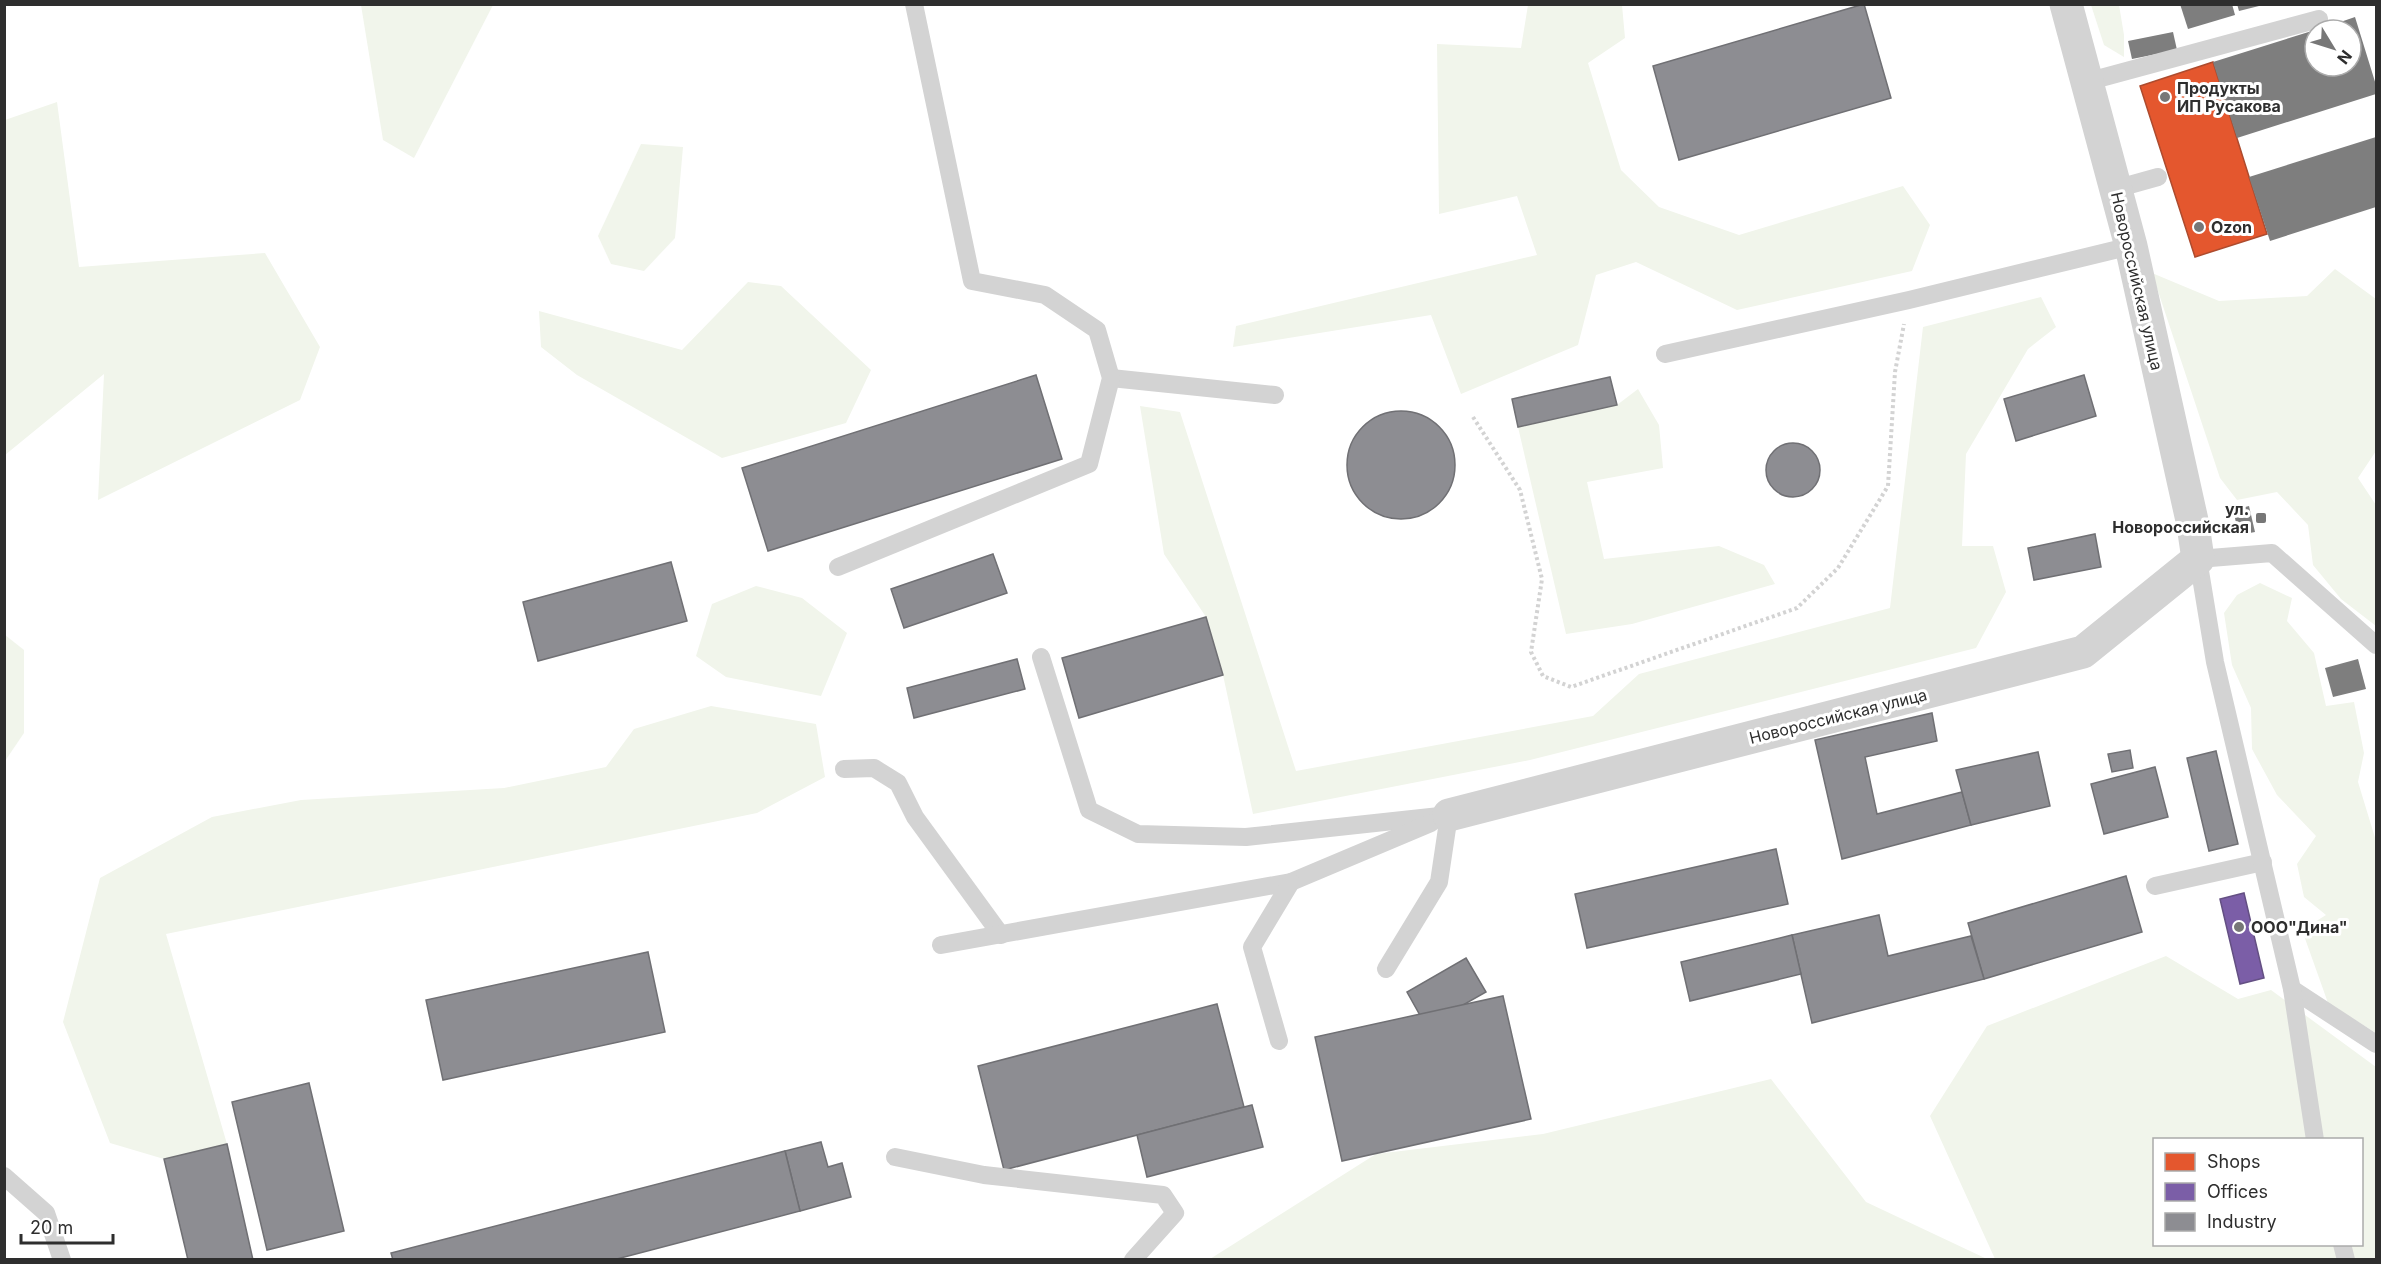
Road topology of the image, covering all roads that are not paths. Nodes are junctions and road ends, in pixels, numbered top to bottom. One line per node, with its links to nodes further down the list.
1 (914, 4): 9 (lane)
2 (2066, 4): 4 (street, Новороссийская улица)
3 (2303, 23): 4 (lane)
4 (2086, 82): 6 (street, Новороссийская улица)
5 (2158, 177): 6 (lane)
6 (2115, 189): 7 (street, Новороссийская улица)
7 (2131, 246): 8 (lane); 11 (street, Новороссийская улица)
8 (1665, 354)
9 (1111, 378): 10 (lane); 12 (lane)
10 (1275, 395)
11 (2198, 559): 13 (lane); 16 (street, Новороссийская улица); 17 (lane, Новороссийская улица)
12 (838, 567)
13 (2376, 645)
14 (1041, 657): 16 (lane)
15 (844, 769): 20 (lane)
16 (1449, 815): 18 (lane); 22 (lane)
17 (2263, 862): 19 (lane); 23 (lane, Новороссийская улица)
18 (1291, 882): 20 (lane); 24 (lane)
19 (2155, 886)
20 (1001, 935): 21 (lane)
21 (941, 945)
22 (1386, 969)
23 (2292, 989): 25 (lane); 26 (lane, Новороссийская улица)
24 (1279, 1041)
25 (2376, 1044)
26 (2314, 1138)
27 (895, 1157): 30 (lane)
28 (4, 1176): 29 (lane)
29 (62, 1260)
30 (1133, 1260)

